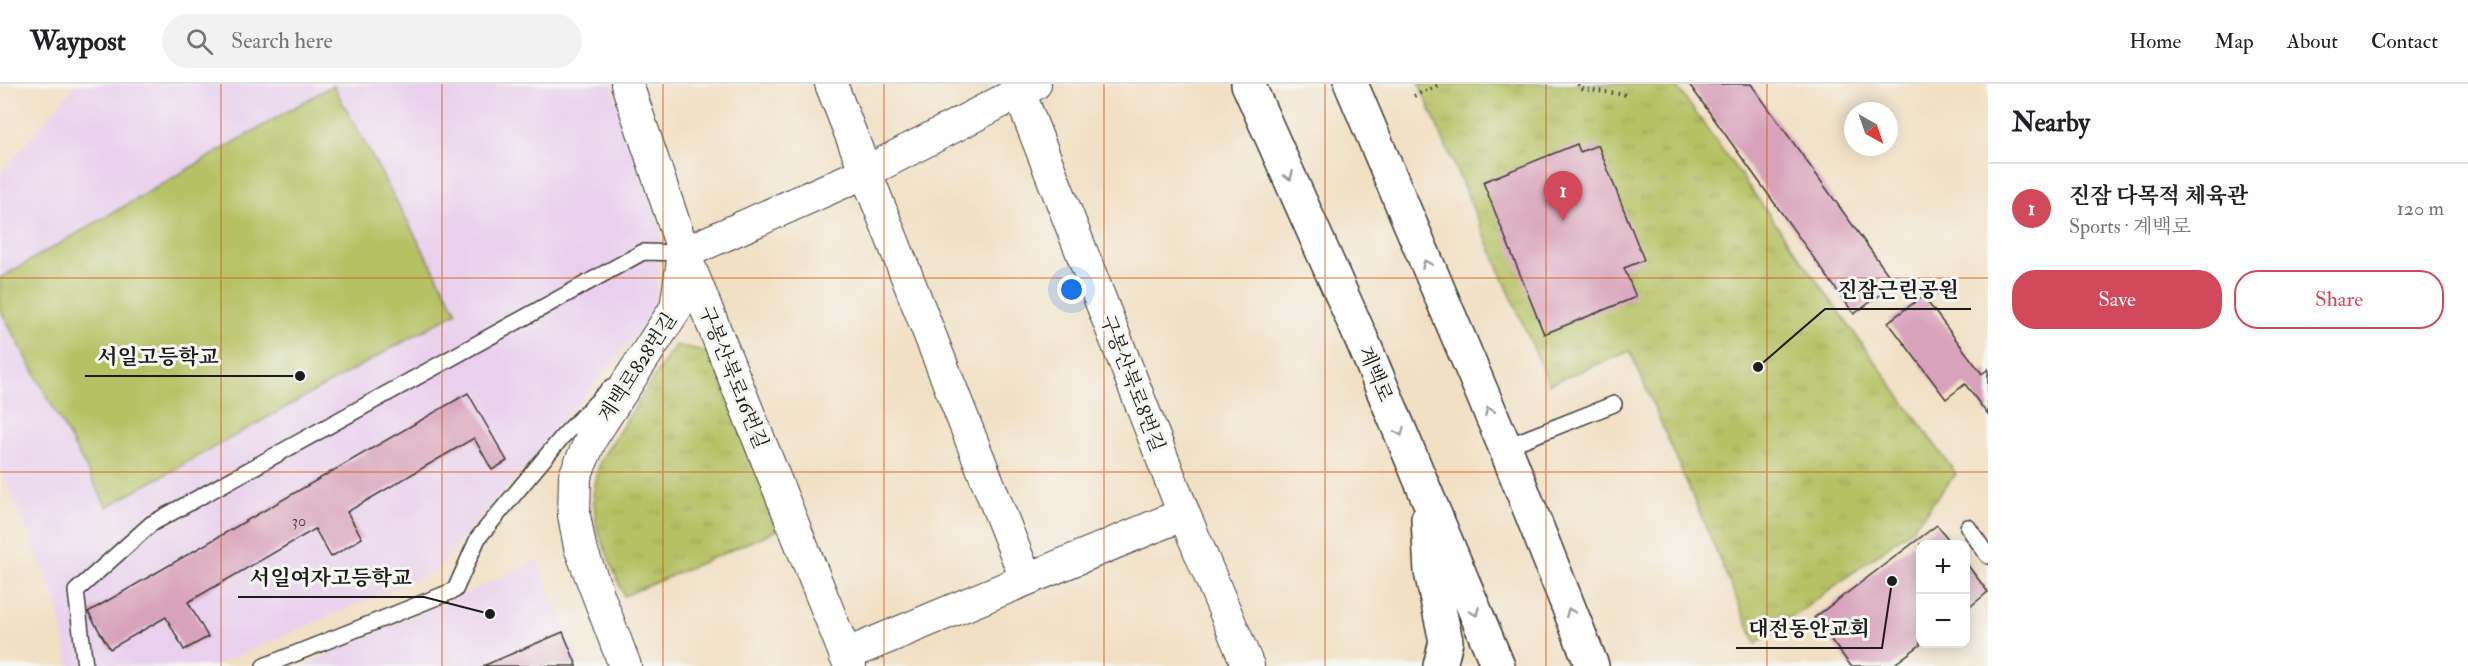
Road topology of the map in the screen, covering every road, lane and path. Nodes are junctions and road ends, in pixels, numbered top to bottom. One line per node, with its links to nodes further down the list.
1 (627, 84): 13 (street, 구봉산북로16번길)
2 (831, 84): 12 (street)
3 (1226, 84): 11 (main road)
4 (1248, 84): 11 (main road, 계백로)
5 (1351, 84): 16 (main road, one-way to 5)
6 (1440, 84): 10 (path)
7 (1578, 84): 9 (path)
8 (1023, 87): 12 (street); 18 (street, 구봉산북로8번길)
9 (1627, 94)
10 (1414, 96)
11 (1272, 138): 17 (main road, 계백로, one-way to 17)
12 (866, 172): 13 (street); 21 (street)
13 (684, 253): 14 (street, 계백로828번길); 22 (street, 구봉산북로16번길); 23 (lane)
14 (651, 346): 24 (lane); 25 (street, 계백로828번길)
15 (1614, 404): 16 (lane)
16 (1505, 447): 29 (main road, one-way to 16)
17 (1427, 496): 27 (main road); 28 (main road, 계백로, one-way to 28)
18 (1184, 514): 21 (street); 26 (street, 구봉산북로8번길)
19 (1968, 527): 20 (lane)
20 (1988, 556)
21 (1026, 579): 22 (street)
22 (847, 660)
23 (85, 666)
24 (264, 666)
25 (625, 666)
26 (1248, 666)
27 (1440, 666)
28 (1498, 666)
29 (1592, 666)

